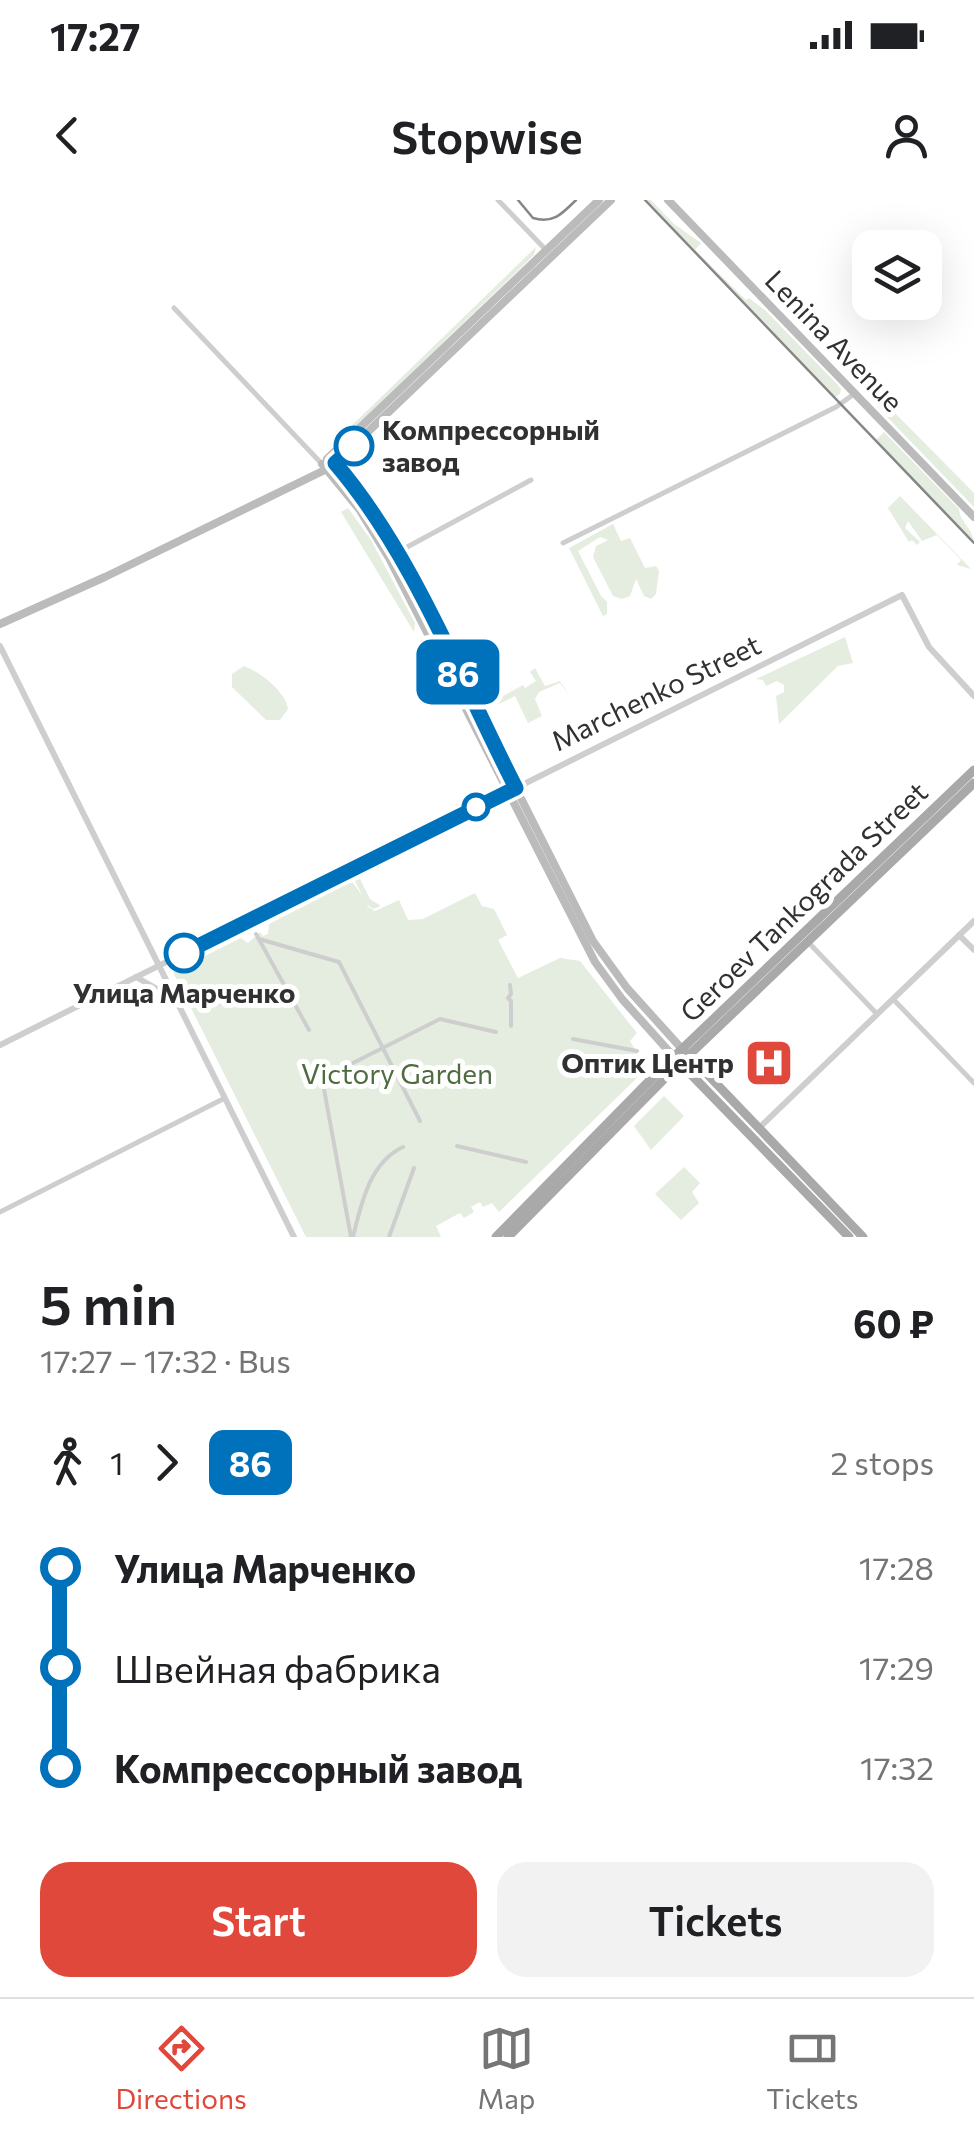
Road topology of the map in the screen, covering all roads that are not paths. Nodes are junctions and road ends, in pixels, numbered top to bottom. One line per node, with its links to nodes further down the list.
1 (498, 200): 5 (street)
2 (599, 200): 5 (main road)
3 (612, 200): 5 (main road)
4 (668, 200): 7 (main road, Lenina Avenue)
5 (549, 253): 8 (main road)
6 (174, 308): 8 (street)
7 (854, 394): 10 (main road, Lenina Avenue); 11 (street)
8 (326, 462): 12 (main road); 13 (main road); 18 (main road)
9 (531, 480): 12 (street)
10 (972, 516)
11 (563, 542)
12 (398, 552): 18 (main road)
13 (0, 624)
14 (0, 646): 23 (street)
15 (974, 696): 18 (street, Marchenko Street)
16 (974, 770): 21 (main road, Geroev Tankograda Street)
17 (974, 783): 21 (main road, Geroev Tankograda Street)
18 (511, 790): 23 (street, Marchenko Street); 36 (main road)
19 (974, 920): 20 (street)
20 (959, 935): 22 (street); 26 (street)
21 (804, 939): 28 (street); 36 (main road, Geroev Tankograda Street)
22 (974, 950)
23 (159, 965): 24 (street, Marchenko Street); 27 (street)
24 (135, 977): 27 (street); 33 (street, Marchenko Street)
25 (510, 985): 29 (street)
26 (893, 999): 28 (street); 38 (street)
27 (177, 1001): 40 (street)
28 (877, 1014): 42 (street)
29 (511, 1026)
30 (309, 1030): 34 (street)
31 (496, 1032): 34 (street)
32 (573, 1039): 35 (street)
33 (0, 1044)
34 (383, 1047): 37 (street); 41 (street)
35 (637, 1050)
36 (682, 1056): 42 (main road); 51 (main road, Geroev Tankograda Street); 52 (main road, Geroev Tankograda Street)
37 (343, 1068)
38 (974, 1083)
39 (324, 1089): 49 (street)
40 (226, 1098): 47 (street); 48 (street)
41 (420, 1120)
42 (755, 1132): 53 (main road); 54 (main road)
43 (457, 1146): 45 (street)
44 (403, 1147): 49 (street)
45 (526, 1162)
46 (414, 1168): 50 (street)
47 (0, 1212)
48 (294, 1237)
49 (352, 1237)
50 (389, 1237)
51 (496, 1237)
52 (508, 1237)
53 (849, 1237)
54 (863, 1237)

